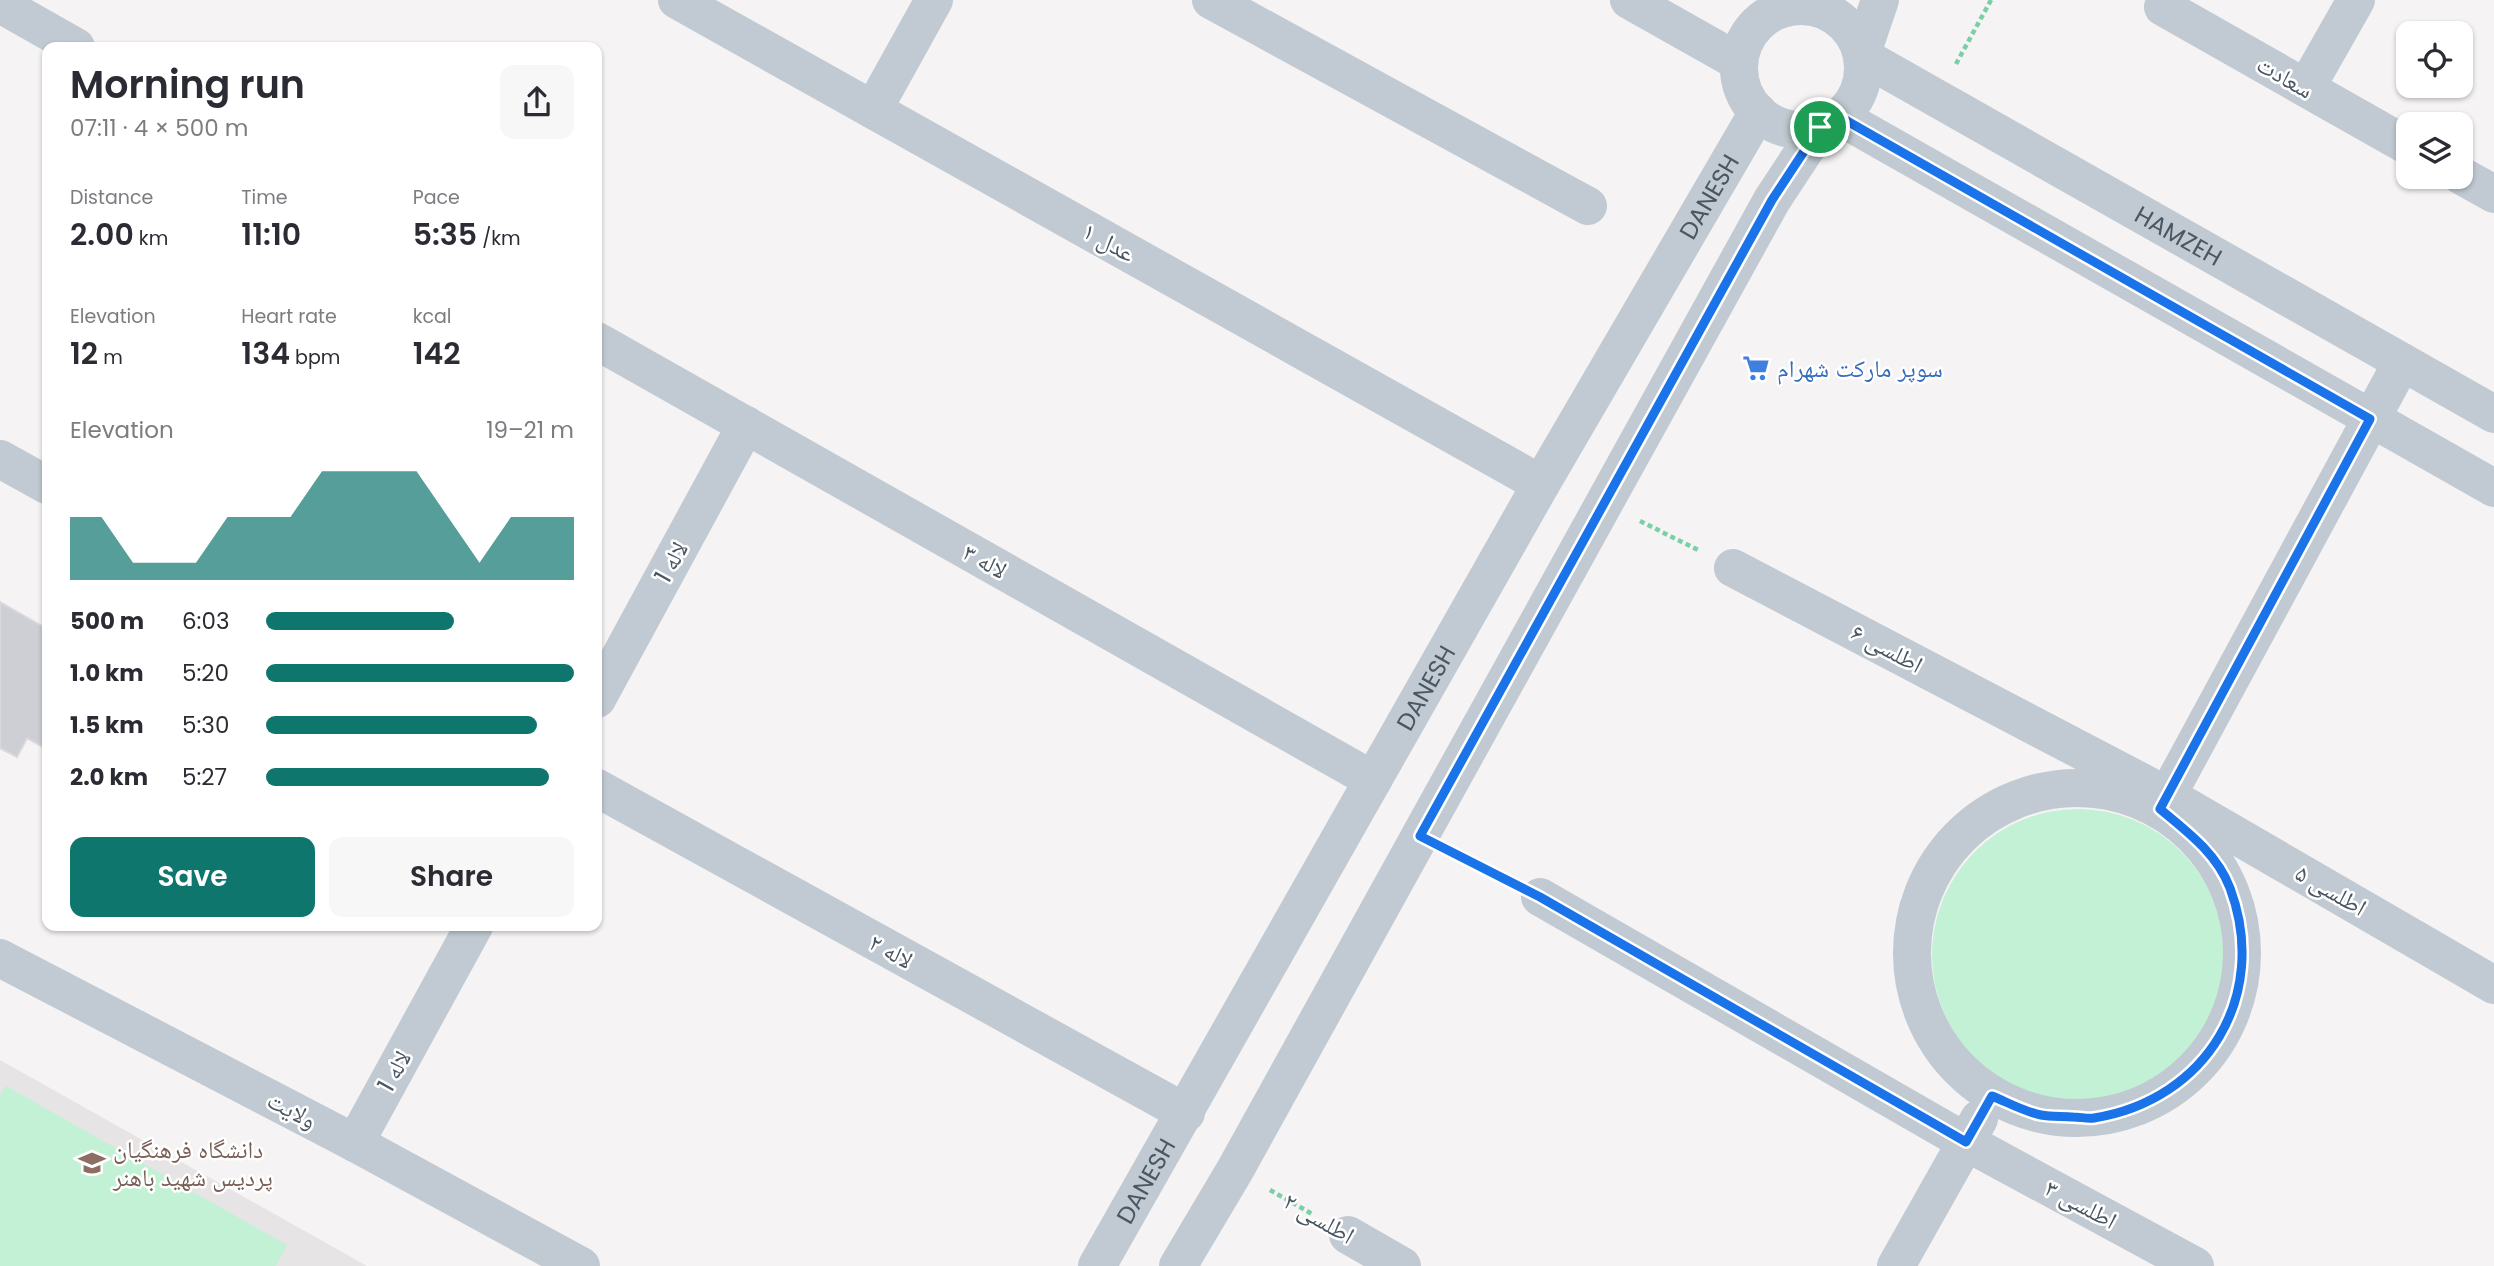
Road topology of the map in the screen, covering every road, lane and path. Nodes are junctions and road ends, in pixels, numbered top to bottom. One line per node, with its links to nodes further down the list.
1 (677, 0): 16 (street, عدل ۱)
2 (934, 0): 16 (street)
3 (1212, 0): 22 (street)
4 (1629, 0): 13 (street)
5 (1880, 0): 12 (street)
6 (1991, 0): 15 (path)
7 (2356, 0): 14 (street)
8 (0, 4): 11 (street)
9 (1798, 4): 12 (street); 13 (street)
10 (2165, 4): 14 (street, سعادت)
11 (67, 42)
12 (1862, 55): 15 (street, HAMZEH); 18 (street)
13 (1739, 62): 17 (street)
14 (2306, 88): 19 (street, سعادت)
15 (1937, 98): 24 (street, HAMZEH)
16 (873, 110): 30 (street, عدل ۱)
17 (1758, 112): 18 (street); 30 (street, DANESH)
18 (1830, 122): 26 (street); 32 (street)
19 (2396, 139)
20 (2473, 182): 21 (street)
21 (2494, 194)
22 (1588, 206)
23 (602, 344): 27 (street, لاله ۳)
24 (2402, 362): 25 (street, HAMZEH); 26 (street)
25 (2494, 414)
26 (2370, 419): 31 (street); 37 (street)
27 (746, 425): 34 (street, لاله 1); 35 (street, لاله ۳)
28 (0, 459): 29 (street)
29 (42, 482)
30 (1541, 484): 35 (street, DANESH)
31 (2494, 488)
32 (1605, 502): 33 (path); 38 (street)
33 (1733, 568): 37 (street, اطلسی ۶)
34 (602, 690)
35 (1373, 780): 44 (street, DANESH)
36 (602, 791): 44 (street, لاله ۲)
37 (2164, 802): 42 (street, اطلسی ۵); 43 (street); 43 (street)
38 (1420, 836): 39 (path); 47 (street)
39 (1540, 897): 45 (street, اطلسی ۳)
40 (471, 931): 46 (street, لاله 1)
41 (0, 958): 46 (street, ولایت)
42 (2494, 985)
43 (1992, 1096): 45 (street)
44 (1185, 1113): 50 (street, DANESH)
45 (1966, 1142): 53 (street); 54 (street, اطلسی ۳)
46 (355, 1143): 49 (street, ولایت)
47 (1235, 1170): 48 (path, اطلسی ۲); 51 (street)
48 (1348, 1235): 52 (street, اطلسی ۲)
49 (582, 1266)
50 (1097, 1266)
51 (1178, 1266)
52 (1402, 1266)
53 (1896, 1266)
54 (2196, 1266)

